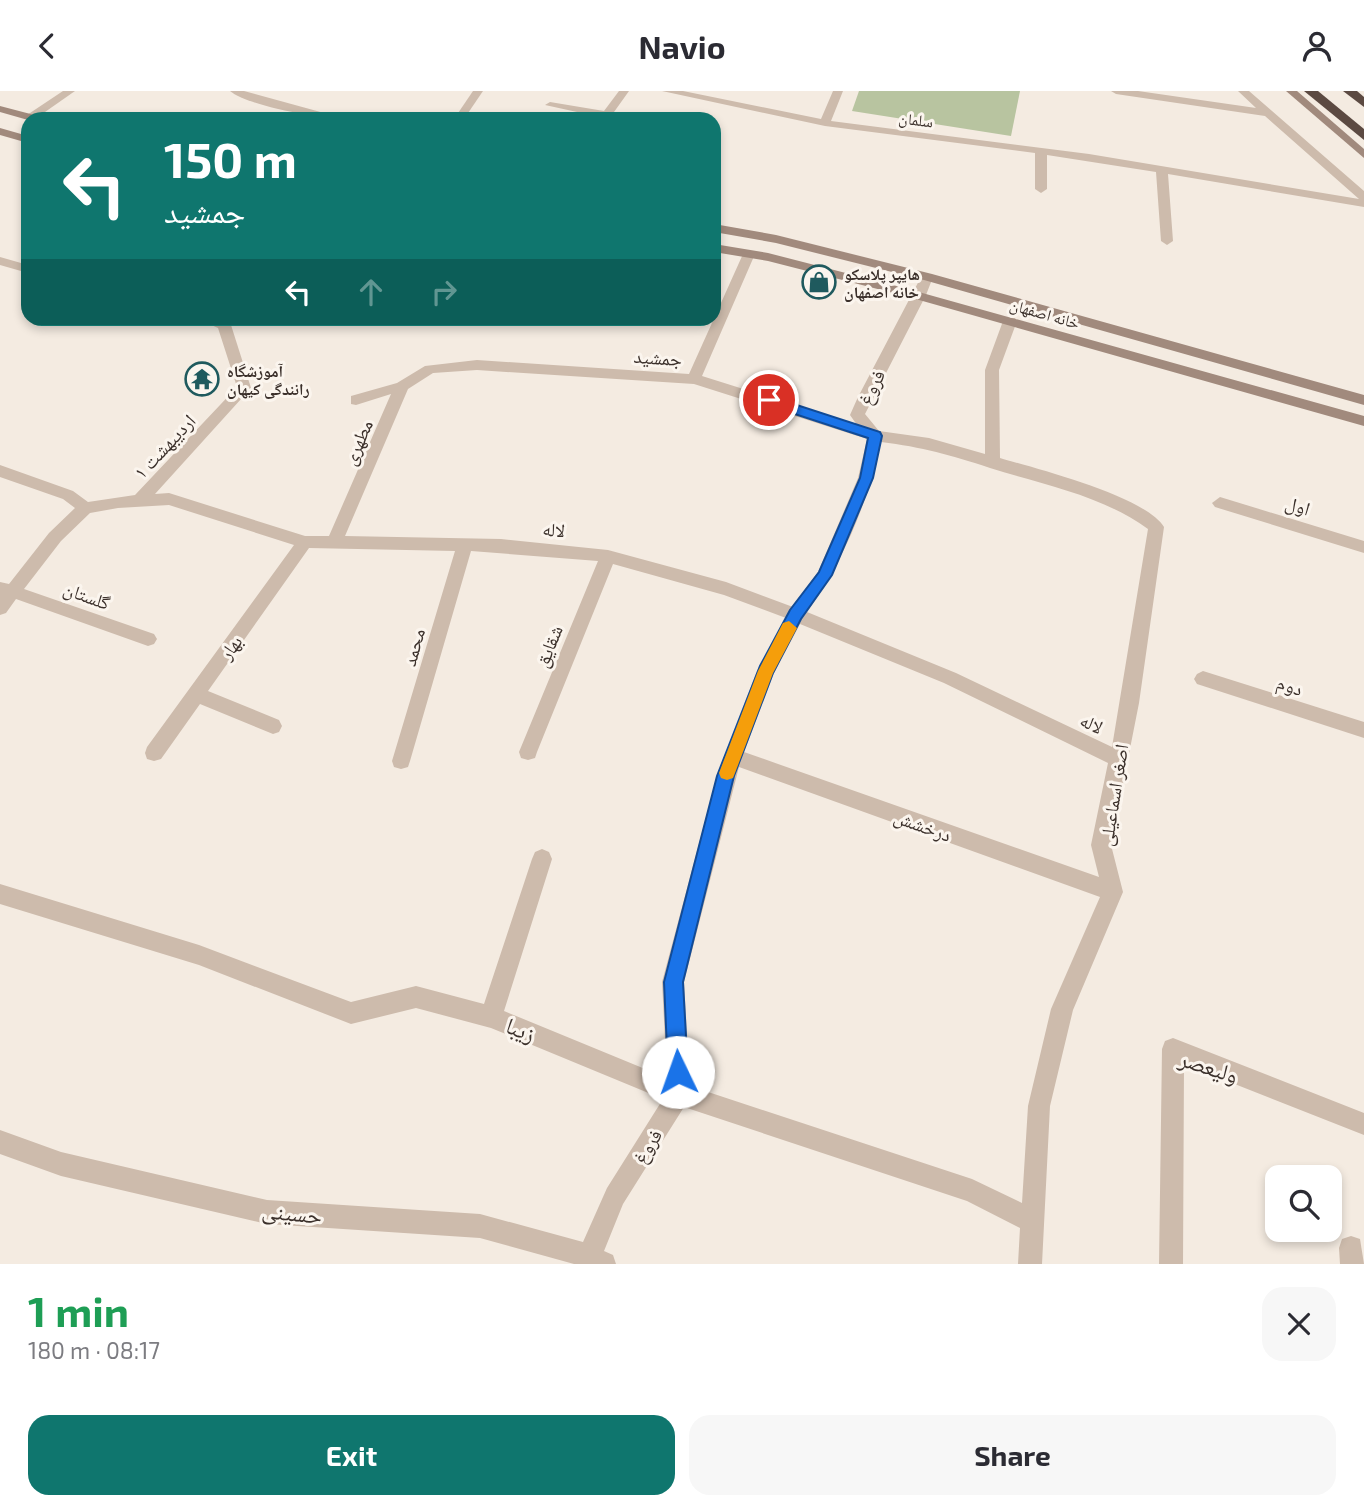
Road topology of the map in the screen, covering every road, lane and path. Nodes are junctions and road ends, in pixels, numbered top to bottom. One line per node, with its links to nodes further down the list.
1 (70, 91): 19 (street)
2 (235, 91): 14 (street)
3 (278, 91): 14 (street)
4 (478, 91): 21 (street)
5 (624, 91): 23 (street)
6 (667, 91): 15 (street, سلمان)
7 (731, 91): 15 (street)
8 (838, 91): 26 (street)
9 (1116, 91): 24 (street)
10 (1243, 91): 24 (street)
11 (1291, 91): 31 (main road)
12 (1310, 91): 28 (highway)
13 (1349, 91): 16 (highway)
14 (265, 101): 20 (street)
15 (724, 103): 26 (street, سلمان)
16 (1364, 103)
17 (550, 105): 22 (street)
18 (0, 109): 25 (main road)
19 (43, 112)
20 (296, 112)
21 (464, 112)
22 (583, 112)
23 (609, 112)
24 (1266, 113): 34 (street)
25 (21, 114)
26 (825, 123): 30 (street, سلمان)
27 (0, 131): 29 (main road)
28 (1364, 136)
29 (21, 138)
30 (1041, 151): 32 (street, سلمان); 33 (street)
31 (1364, 155)
32 (1162, 170): 35 (street, سلمان); 37 (street)
33 (1041, 189)
34 (1364, 197)
35 (1364, 203)
36 (721, 229): 42 (main road, خانه اصفهان)
37 (1167, 241)
38 (721, 249): 39 (main road, خانه اصفهان)
39 (749, 254): 43 (main road, خانه اصفهان); 44 (street)
40 (2, 264): 41 (street)
41 (21, 268)
42 (927, 277): 43 (street); 51 (main road, خانه اصفهان)
43 (919, 296): 45 (main road, خانه اصفهان); 53 (street, فروغ)
44 (721, 318)
45 (1010, 321): 52 (main road, خانه اصفهان); 54 (street)
46 (224, 326): 56 (street, اردیبهشت ۱)
47 (717, 326): 48 (street)
48 (694, 379): 49 (street, جمشید); 53 (street, جمشید)
49 (402, 386): 50 (street); 60 (street, مطهری)
50 (356, 400)
51 (1364, 400)
52 (1364, 421)
53 (875, 436): 54 (street, اصغر اسماعیلی); 66 (street, فروغ)
54 (993, 463): 75 (street, اصغر اسماعیلی)
55 (0, 471): 58 (street)
56 (139, 501): 58 (street, لاله); 59 (street, لاله)
57 (1220, 503): 62 (street, اول)
58 (85, 508): 64 (street)
59 (305, 542): 60 (street, لاله); 69 (street, بهار)
60 (334, 543): 61 (street, لاله)
61 (465, 544): 63 (street, لاله); 76 (street, محمد)
62 (1364, 547)
63 (607, 556): 66 (street, لاله); 72 (street, شقایق)
64 (6, 589): 65 (street); 67 (street, گلستان)
65 (0, 608)
66 (796, 615): 74 (street, فروغ); 75 (street, لاله)
67 (148, 639)
68 (1203, 679): 71 (street, دوم)
69 (196, 694): 70 (street); 73 (street, بهار)
70 (273, 726)
71 (1364, 730)
72 (528, 751)
73 (154, 753)
74 (733, 757): 78 (street, درخشش); 81 (street, فروغ)
75 (1118, 759): 78 (street, اصغر اسماعیلی)
76 (401, 761)
77 (542, 859): 80 (street)
78 (1113, 892): 84 (street)
79 (0, 894): 80 (street, زیبا)
80 (491, 1017): 81 (street, زیبا)
81 (679, 1094): 84 (street, زیبا); 85 (street, فروغ)
82 (1364, 1124): 87 (street, ولیعصر)
83 (0, 1142): 85 (street, حسینی)
84 (1032, 1222): 86 (street)
85 (597, 1260)
86 (1030, 1264)
87 (1171, 1264)

